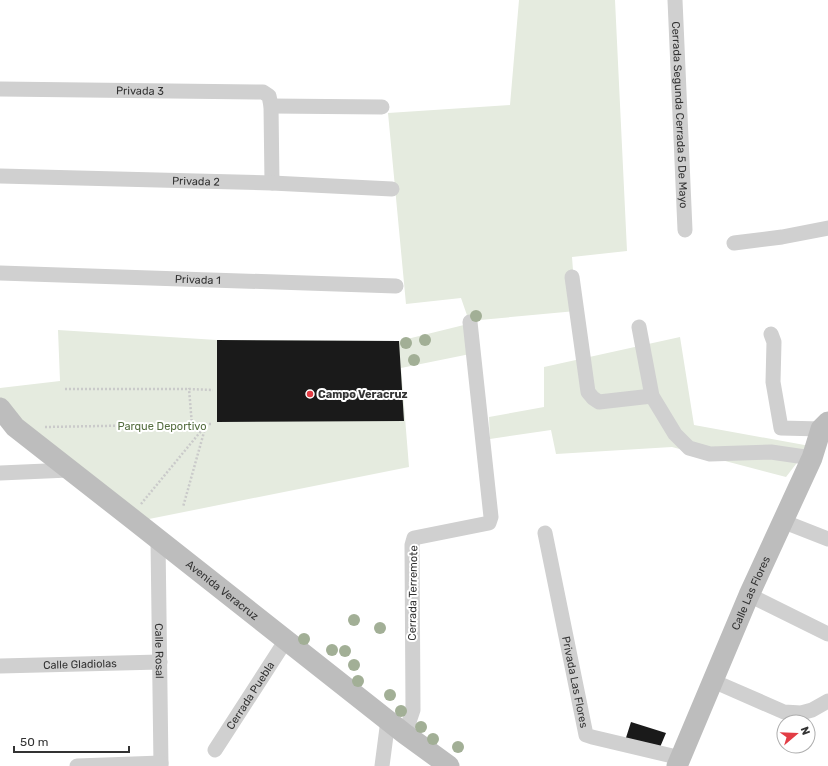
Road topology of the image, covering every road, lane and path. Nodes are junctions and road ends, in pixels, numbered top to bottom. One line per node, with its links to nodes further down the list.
1 (675, 0): 9 (street, Cerrada Segunda Cerrada 5 De Mayo)
2 (0, 89): 3 (street, Privada 3)
3 (271, 106): 4 (street); 6 (street)
4 (382, 107)
5 (0, 176): 6 (street, Privada 2)
6 (272, 183): 7 (street, Privada 2)
7 (392, 189)
8 (828, 228): 10 (street)
9 (686, 230)
10 (734, 243)
11 (0, 273): 13 (street, Privada 1)
12 (572, 277): 20 (street)
13 (396, 286)
14 (470, 322): 44 (street, Cerrada Terremote)
15 (639, 327): 20 (street)
16 (771, 334): 25 (street)
17 (65, 389): 18 (path)
18 (189, 389): 19 (path); 23 (path)
19 (213, 390)
20 (652, 396): 27 (street)
21 (0, 408): 26 (street, Avenida Veracruz)
22 (212, 424): 24 (path)
23 (192, 425): 24 (path); 26 (path)
24 (206, 425): 30 (path); 31 (path)
25 (824, 426): 27 (street, Calle Las Flores)
26 (15, 428): 28 (street, Avenida Veracruz)
27 (812, 458): 32 (street, Calle Las Flores)
28 (68, 470): 29 (street); 31 (street, Avenida Veracruz)
29 (0, 473)
30 (183, 507)
31 (130, 516): 35 (street, Avenida Veracruz)
32 (782, 521): 34 (street); 36 (street, Calle Las Flores)
33 (545, 533): 46 (street, Privada Las Flores)
34 (828, 539)
35 (158, 540): 38 (street, Avenida Veracruz); 39 (street, Calle Rosal)
36 (749, 595): 37 (street); 41 (street, Calle Las Flores)
37 (828, 634)
38 (286, 640): 43 (street, Avenida Veracruz); 45 (street, Cerrada Puebla)
39 (160, 662): 40 (street, Calle Gladiolas); 47 (street, Calle Rosal)
40 (0, 666)
41 (713, 681): 42 (street); 46 (street, Calle Las Flores)
42 (828, 701)
43 (388, 720): 44 (street, Avenida Veracruz); 49 (street)
44 (404, 734): 50 (street, Avenida Veracruz)
45 (215, 750)
46 (679, 762)
47 (161, 764): 48 (street)
48 (77, 766)
49 (382, 766)
50 (449, 766)

